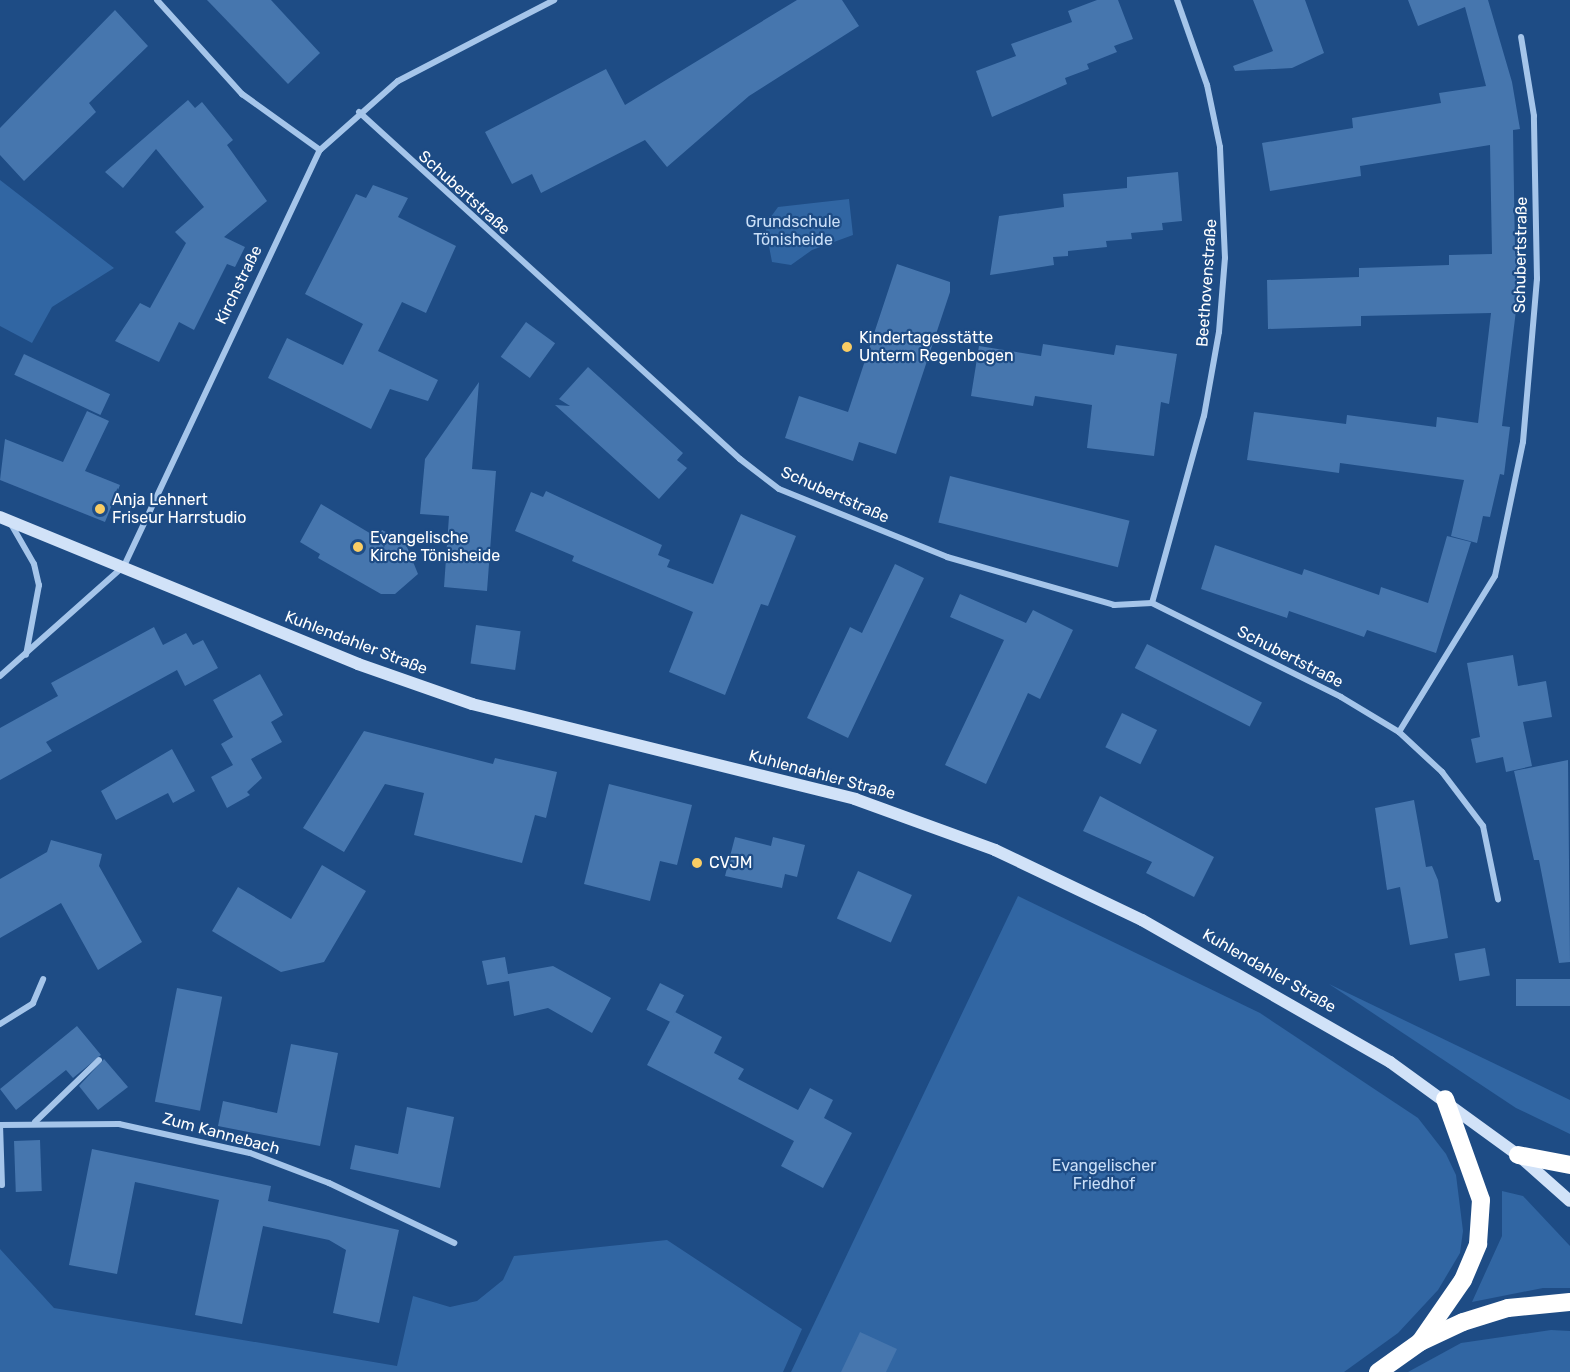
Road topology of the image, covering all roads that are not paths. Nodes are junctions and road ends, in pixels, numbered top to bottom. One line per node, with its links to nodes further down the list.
1 (157, 0): 6 (street)
2 (554, 0): 5 (street, Kirchstraße)
3 (1177, 0): 9 (street, Beethovenstraße)
4 (1521, 37): 12 (street, Schubertstraße)
5 (359, 112): 6 (street, Kirchstraße); 9 (street, Schubertstraße)
6 (320, 150): 8 (street, Kirchstraße)
7 (4, 518): 8 (main road, Kuhlendahler Straße); 10 (street)
8 (124, 566): 10 (street, Kirchstraße); 17 (main road, Kuhlendahler Straße)
9 (1152, 603): 12 (street, Schubertstraße)
10 (26, 656): 11 (street, Kirchstraße)
11 (0, 676)
12 (1400, 732): 13 (street, Schubertstraße)
13 (1498, 899)
14 (43, 979): 15 (street)
15 (0, 1024)
16 (99, 1060): 18 (street)
17 (1445, 1099): 20 (main road, Kuhlendahler Straße); 26 (highway)
18 (34, 1122): 19 (street, Zum Kannebach); 24 (street, Zum Kannebach)
19 (0, 1125): 22 (street)
20 (1518, 1155): 21 (highway); 23 (main road, Kuhlendahler Straße)
21 (1570, 1165)
22 (2, 1185)
23 (1570, 1201)
24 (454, 1243)
25 (1570, 1302): 26 (highway)
26 (1419, 1342): 27 (highway)
27 (1378, 1372)

